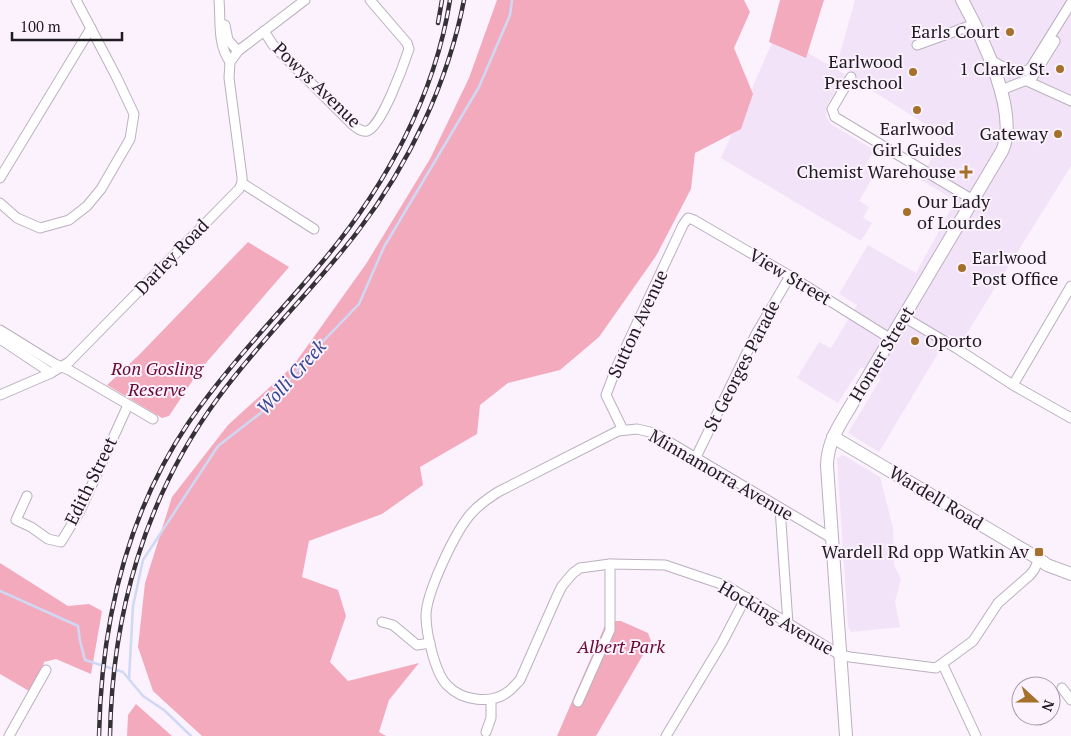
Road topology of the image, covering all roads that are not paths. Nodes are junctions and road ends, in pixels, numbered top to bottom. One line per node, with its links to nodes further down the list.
1 (76, 0): 9 (street)
2 (306, 0): 10 (street)
3 (370, 0): 10 (street, Powys Avenue)
4 (962, 0): 8 (main road, Homer Street)
5 (1071, 2): 13 (street)
6 (219, 3): 12 (street); 14 (street)
7 (1071, 13): 16 (street)
8 (975, 24): 11 (street); 13 (main road, Homer Street)
9 (91, 28): 19 (street); 22 (street)
10 (264, 31): 12 (street)
11 (917, 45)
12 (238, 51): 14 (street)
13 (989, 58): 17 (main road, Homer Street)
14 (230, 62): 20 (street)
15 (851, 77): 21 (street)
16 (1028, 80): 17 (street); 18 (street)
17 (1001, 90): 21 (main road, Homer Street)
18 (1071, 100)
19 (0, 178)
20 (242, 183): 24 (street); 31 (street, Darley Road)
21 (973, 200): 27 (main road, Homer Street)
22 (0, 203)
23 (688, 218): 25 (street, View Street); 38 (street, Sutton Avenue)
24 (314, 229)
25 (790, 276): 30 (street, View Street); 40 (street, St Georges Parade)
26 (1071, 286): 33 (street)
27 (904, 317): 30 (main road, Homer Street); 33 (street)
28 (0, 330): 31 (street)
29 (0, 339): 32 (street)
30 (891, 339): 39 (main road, Homer Street)
31 (62, 367): 32 (street, Darley Road); 35 (street)
32 (51, 373): 34 (street, Darley Road)
33 (1012, 385): 36 (street)
34 (0, 395)
35 (128, 405): 37 (street); 41 (street, Edith Street)
36 (1071, 418)
37 (153, 419)
38 (623, 430): 40 (street, Minnamorra Avenue); 51 (street, Minnamorra Avenue)
39 (833, 437): 43 (main road, Homer Street); 44 (main road, Wardell Road)
40 (696, 457): 42 (street, Minnamorra Avenue)
41 (27, 496)
42 (780, 508): 43 (street, Minnamorra Avenue); 50 (street)
43 (833, 540): 52 (main road, Homer Street)
44 (1039, 559): 46 (main road, Wardell Road); 47 (main road, Wardell Road); 53 (street)
45 (610, 564): 48 (street, Hocking Avenue); 56 (street, Hocking Avenue); 58 (street)
46 (1071, 568)
47 (1071, 574)
48 (746, 598): 50 (street, Hocking Avenue); 61 (street)
49 (382, 622): 51 (street)
50 (788, 624): 52 (street, Hocking Avenue)
51 (430, 643): 56 (street, Minnamorra Avenue)
52 (840, 655): 53 (street); 62 (main road, Homer Street)
53 (943, 665): 63 (street)
54 (46, 670): 60 (street)
55 (1062, 688): 57 (street)
56 (491, 700): 59 (street)
57 (1071, 700)
58 (578, 702)
59 (486, 732)
60 (8, 736)
61 (666, 736)
62 (846, 736)
63 (976, 736)

